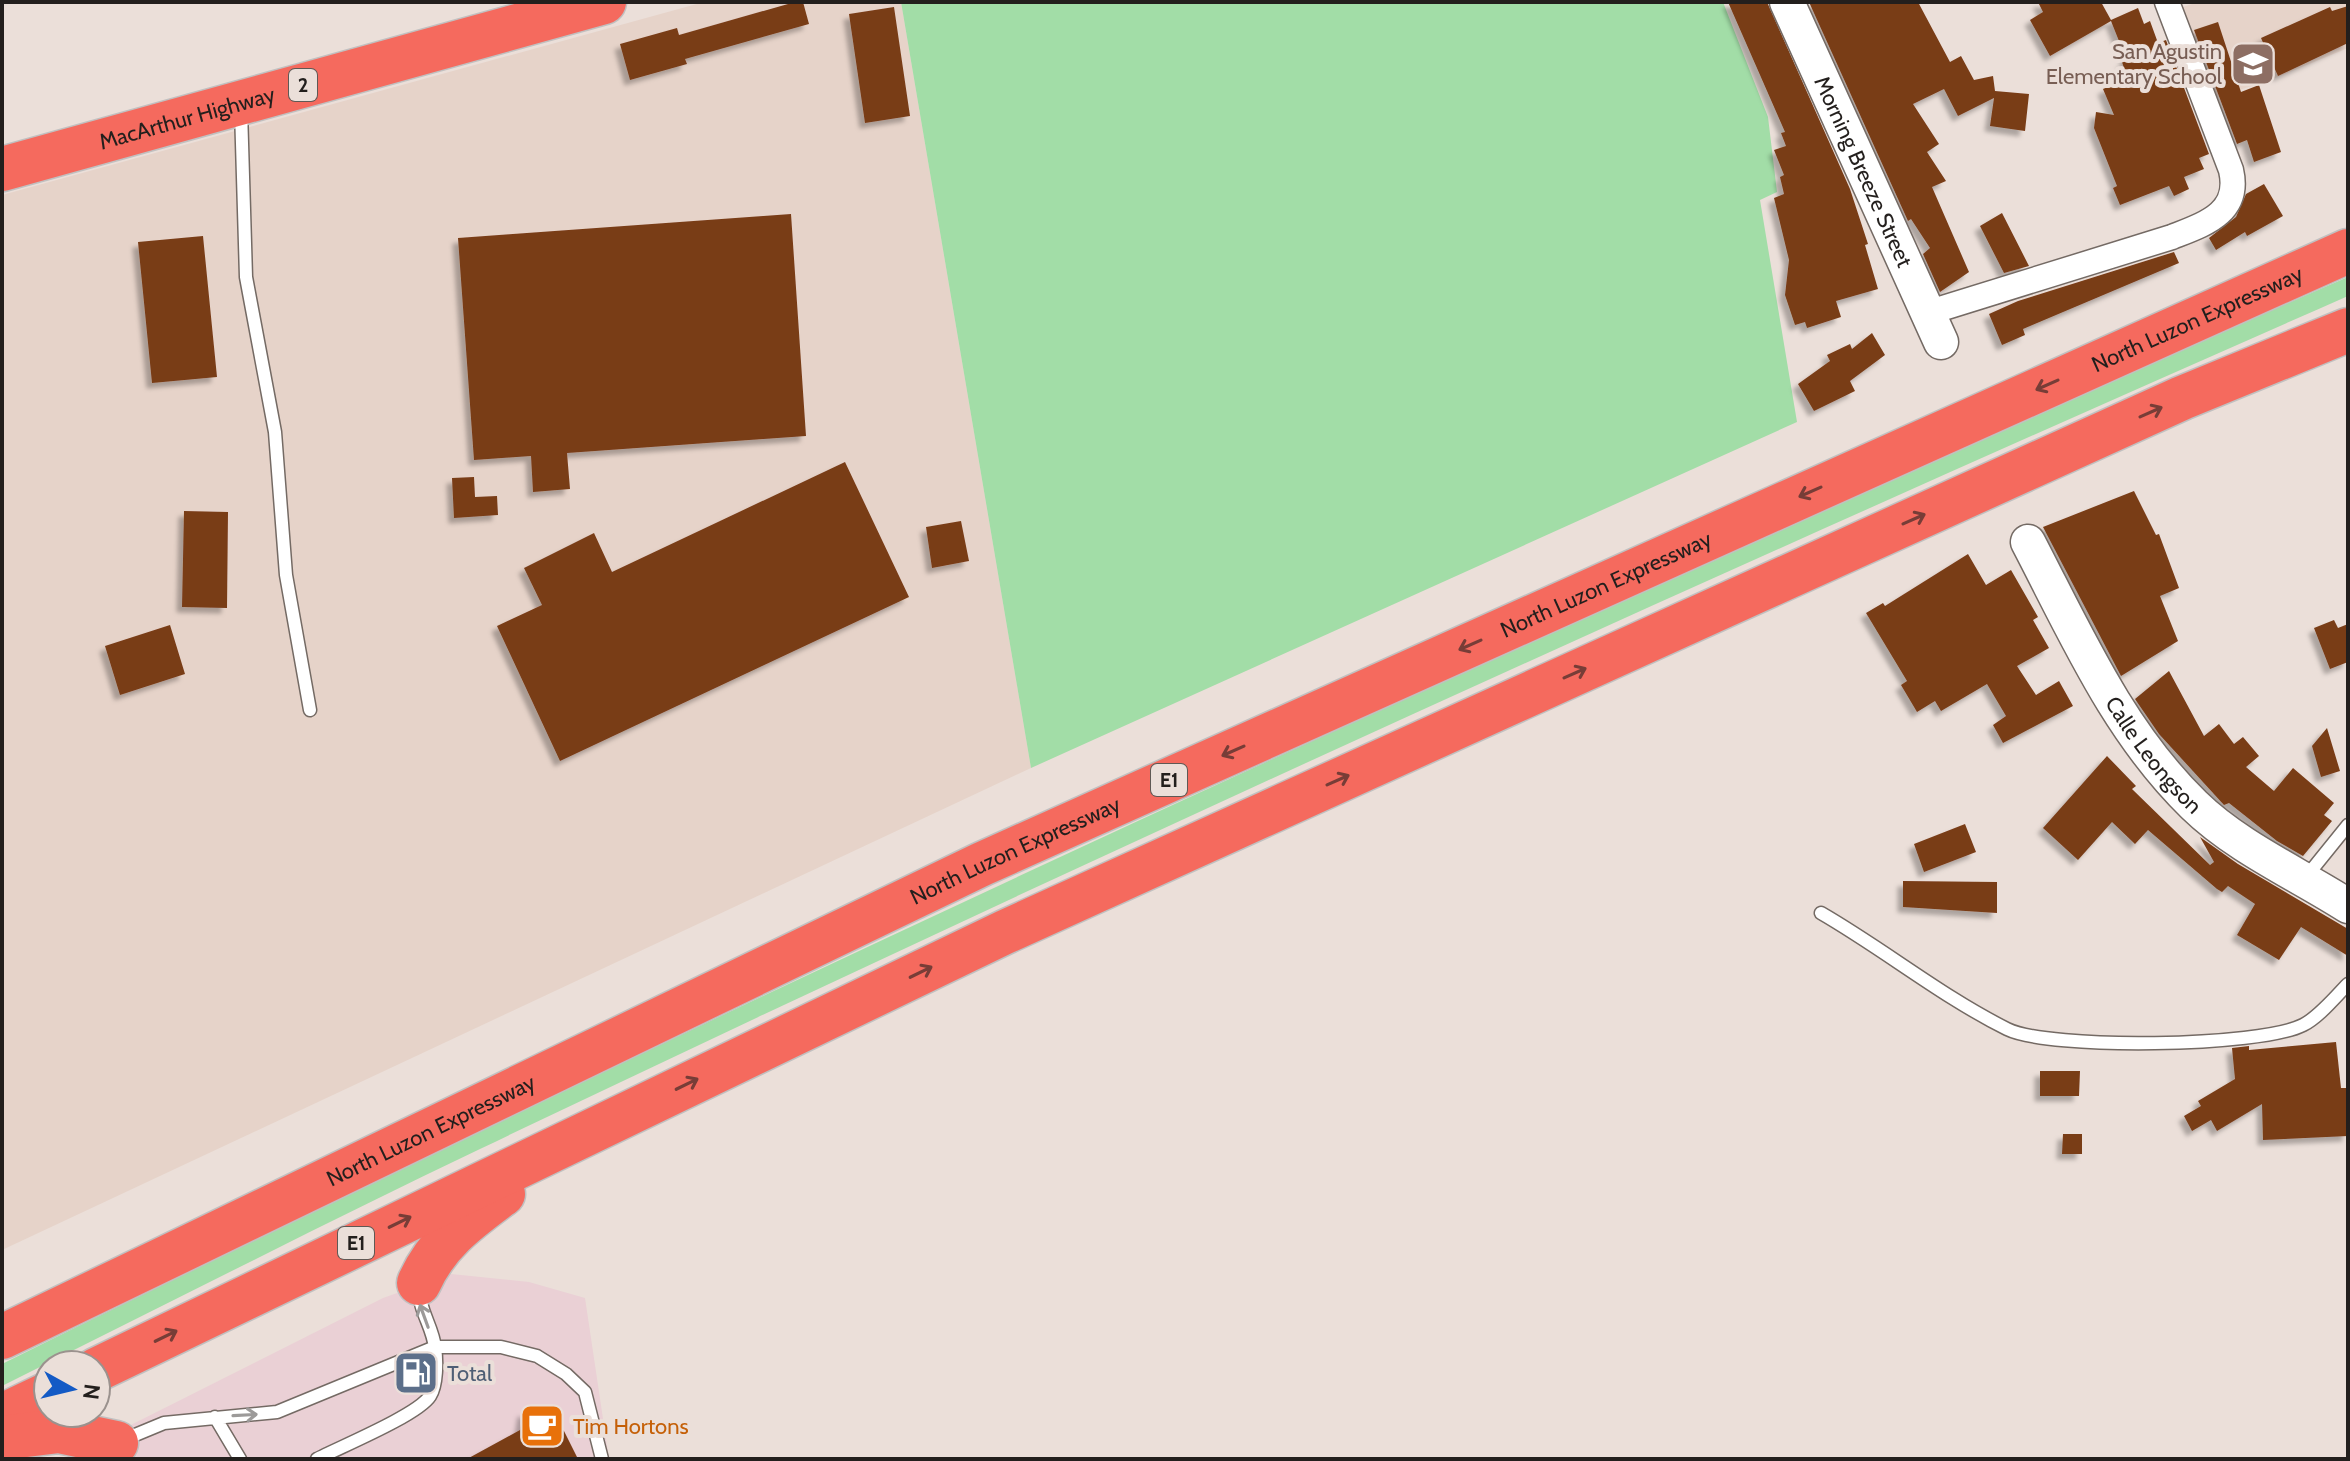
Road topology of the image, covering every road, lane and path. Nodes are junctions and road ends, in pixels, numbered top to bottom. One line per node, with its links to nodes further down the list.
1 (604, 2): 4 (highway, MacArthur Highway / 2)
2 (1787, 2): 9 (main road, Morning Breeze Street)
3 (2167, 2): 9 (street)
4 (554, 9): 5 (highway, MacArthur Highway / 2)
5 (512, 15): 6 (highway, MacArthur Highway / 2)
6 (238, 103): 7 (highway, MacArthur Highway / 2); 12 (lane)
7 (2, 169)
8 (2348, 251): 20 (highway, North Luzon Expressway / E1, one-way to 20)
9 (1934, 328)
10 (2348, 330): 18 (highway, E1, one-way to 10)
11 (2028, 542): 14 (main road, Calle Leongson)
12 (310, 710)
13 (2348, 825): 14 (lane)
14 (2304, 880): 15 (main road, Calle Leongson)
15 (2348, 906)
16 (1821, 913): 17 (lane)
17 (2348, 984)
18 (616, 1117): 19 (highway); 22 (highway, E1, one-way to 18)
19 (419, 1283): 21 (lane, one-way to 19)
20 (2, 1337)
21 (435, 1347): 25 (lane, one-way to 21); 29 (lane); 30 (lane)
22 (112, 1362)
23 (32, 1402): 24 (highway)
24 (2, 1416)
25 (215, 1417): 27 (lane); 28 (lane)
26 (2, 1438): 27 (highway)
27 (121, 1451)
28 (240, 1459)
29 (317, 1459)
30 (602, 1459)

